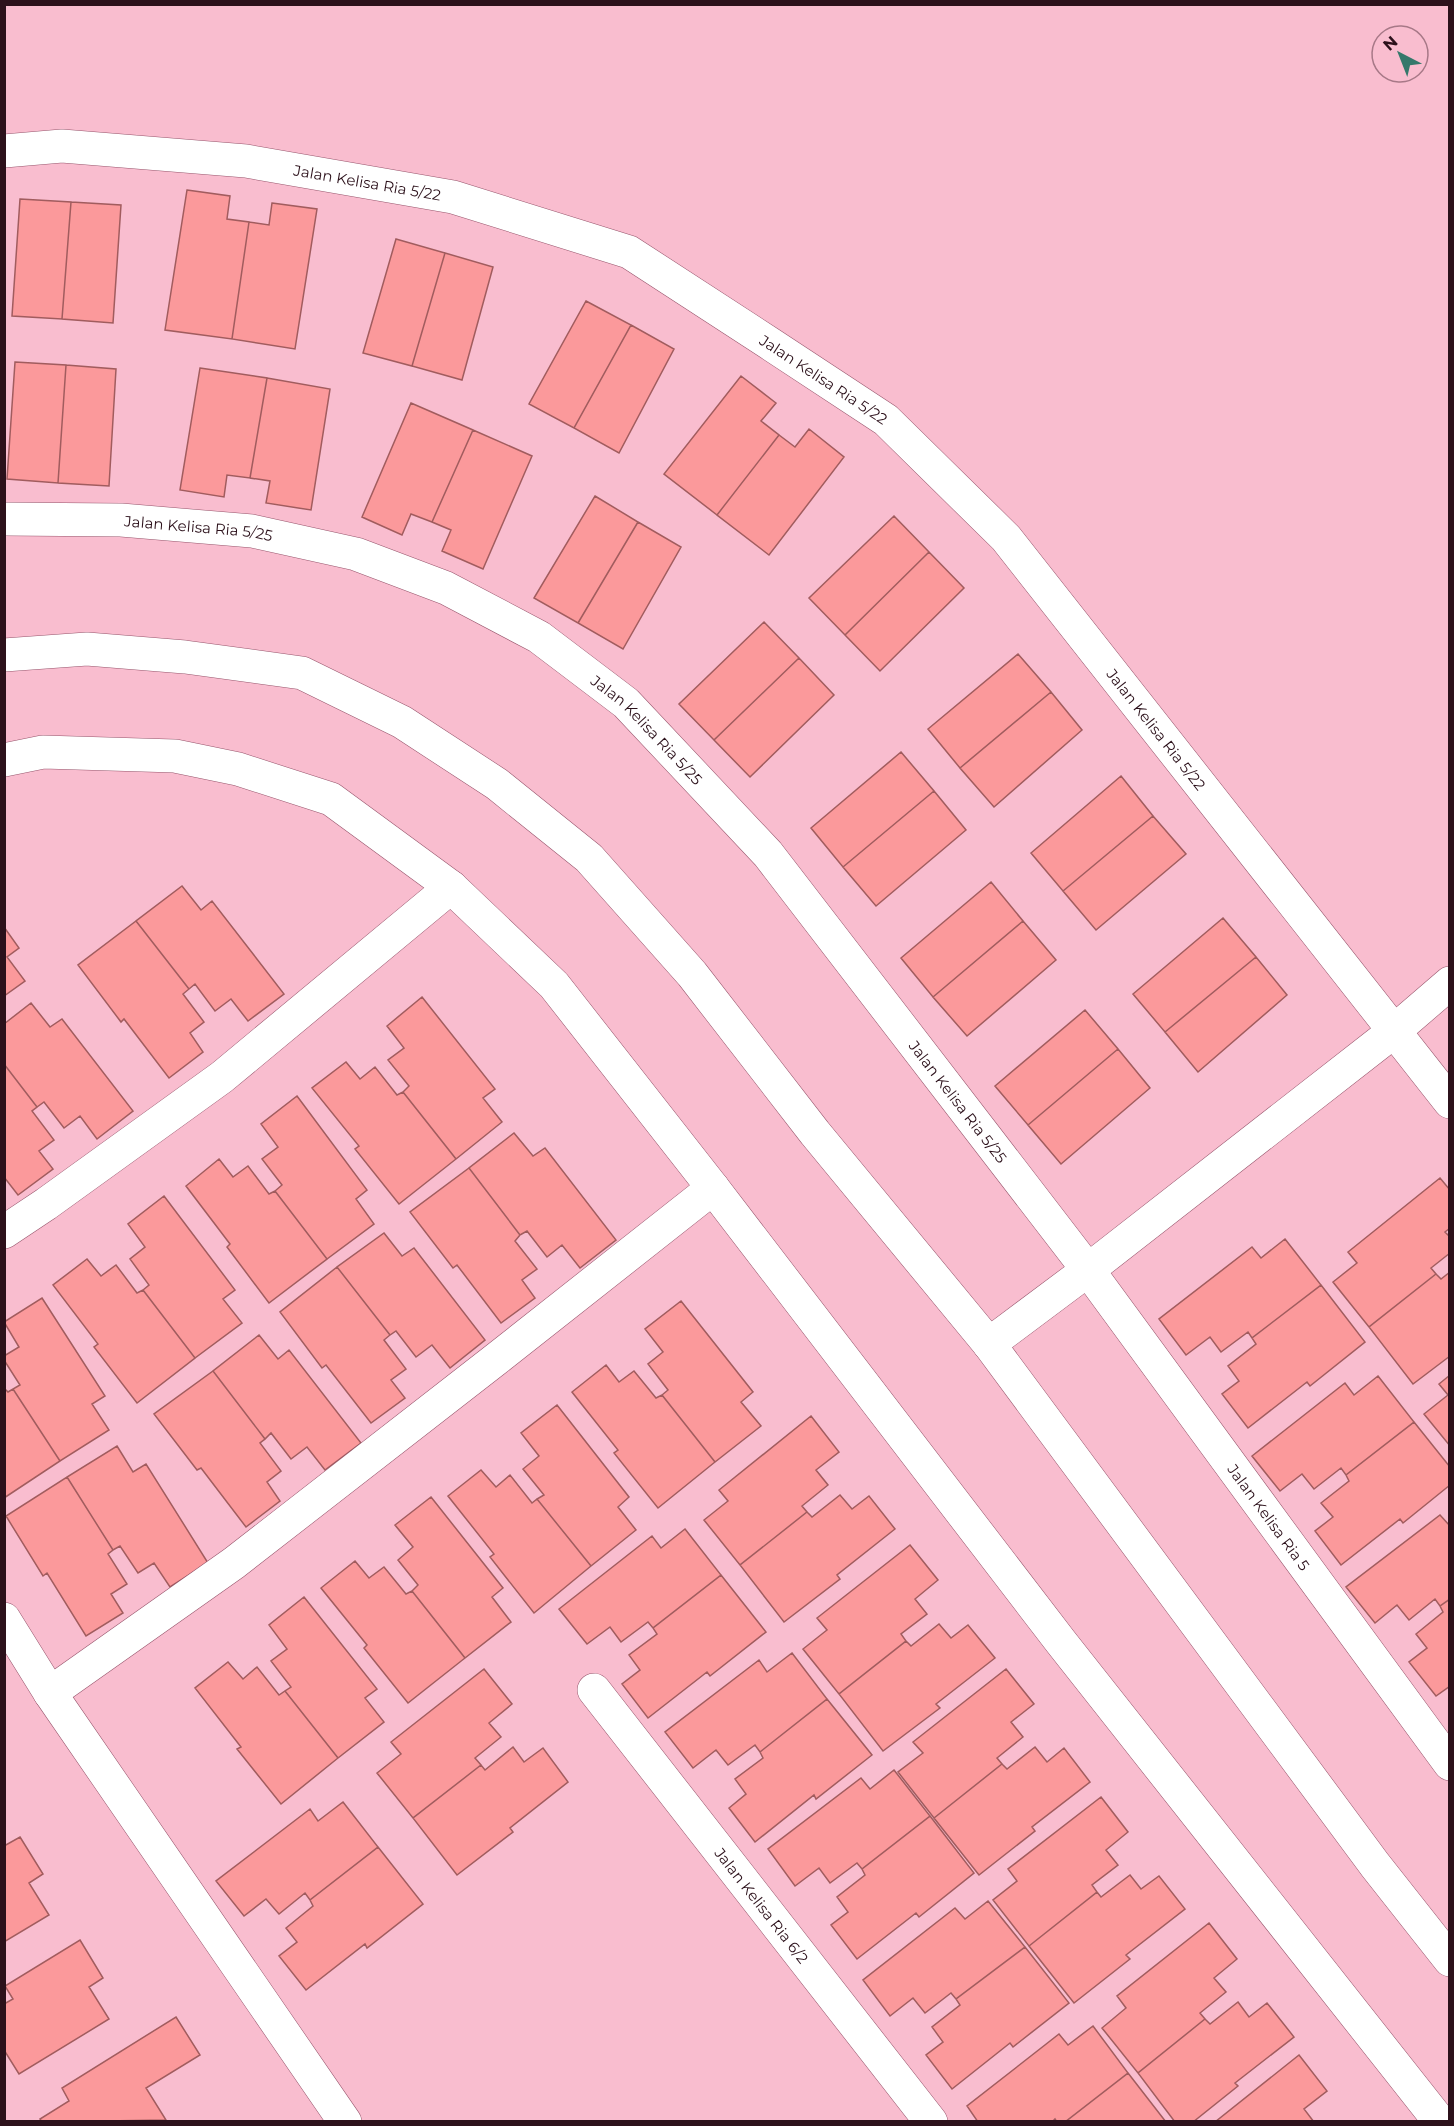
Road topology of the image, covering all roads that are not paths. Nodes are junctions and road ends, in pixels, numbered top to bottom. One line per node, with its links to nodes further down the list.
1 (4, 151): 7 (street, Jalan Kelisa Ria 5/22)
2 (4, 519): 11 (street, Jalan Kelisa Ria 5/25)
3 (4, 655): 12 (street)
4 (4, 760): 5 (street)
5 (451, 887): 9 (street); 10 (street)
6 (1449, 983): 7 (street)
7 (1393, 1032): 8 (street, Jalan Kelisa Ria 5/22); 11 (street)
8 (1449, 1102)
9 (713, 1188): 15 (street); 20 (street)
10 (4, 1232)
11 (1088, 1270): 12 (street); 16 (street, Jalan Kelisa Ria 5)
12 (988, 1344): 17 (street)
13 (4, 1619): 15 (street)
14 (594, 1690): 19 (street, Jalan Kelisa Ria 6/2)
15 (50, 1693): 18 (street)
16 (1449, 1764)
17 (1449, 1960)
18 (345, 2121)
19 (931, 2121)
20 (1440, 2121)

